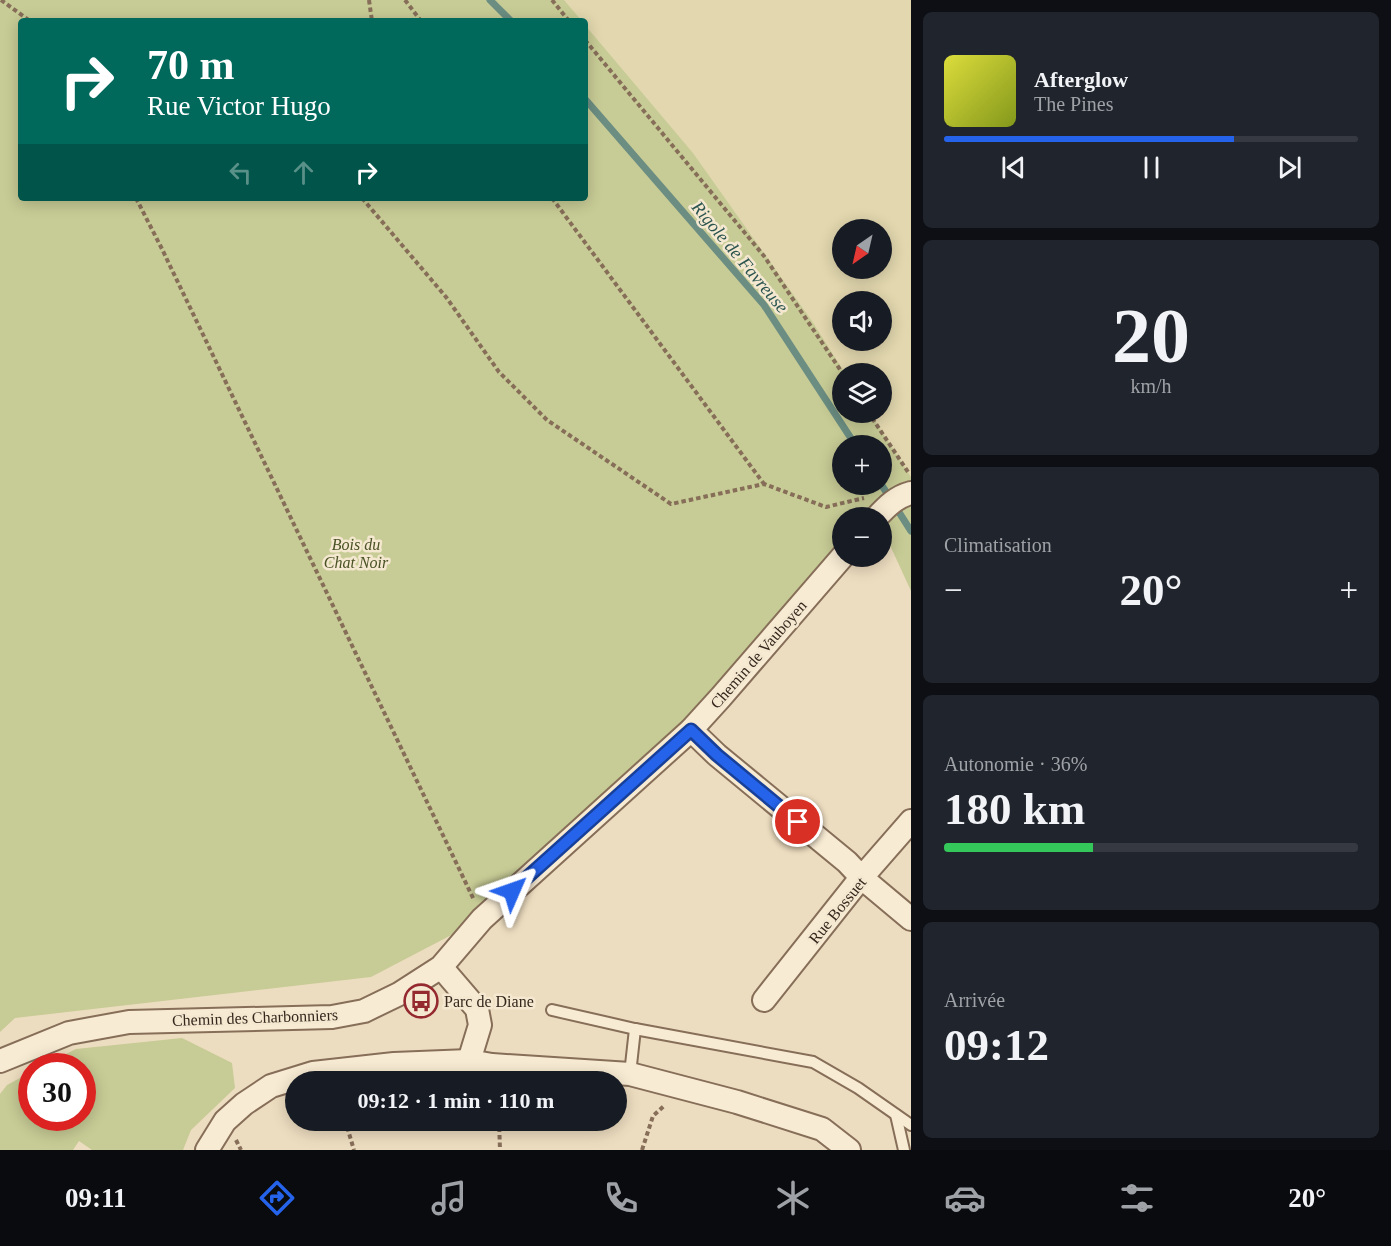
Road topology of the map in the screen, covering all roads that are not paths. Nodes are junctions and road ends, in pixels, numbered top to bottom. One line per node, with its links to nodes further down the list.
1 (833, 567): 2 (street, Chemin de Vauboyen)
2 (691, 730): 4 (street); 5 (street, Chemin de Vauboyen)
3 (911, 821): 4 (street, Rue Bossuet)
4 (862, 878): 6 (street); 8 (street, Rue Bossuet)
5 (482, 919): 7 (street, Chemin des Charbonniers)
6 (911, 919)
7 (441, 967): 11 (street, Chemin des Charbonniers); 12 (street)
8 (764, 1000)
9 (552, 1010): 10 (lane)
10 (635, 1029): 13 (lane); 14 (lane)
11 (0, 1061)
12 (469, 1061): 13 (street); 16 (street)
13 (630, 1074): 17 (street)
14 (896, 1115): 15 (lane); 18 (lane)
15 (911, 1125)
16 (207, 1150)
17 (849, 1150)
18 (904, 1150)

